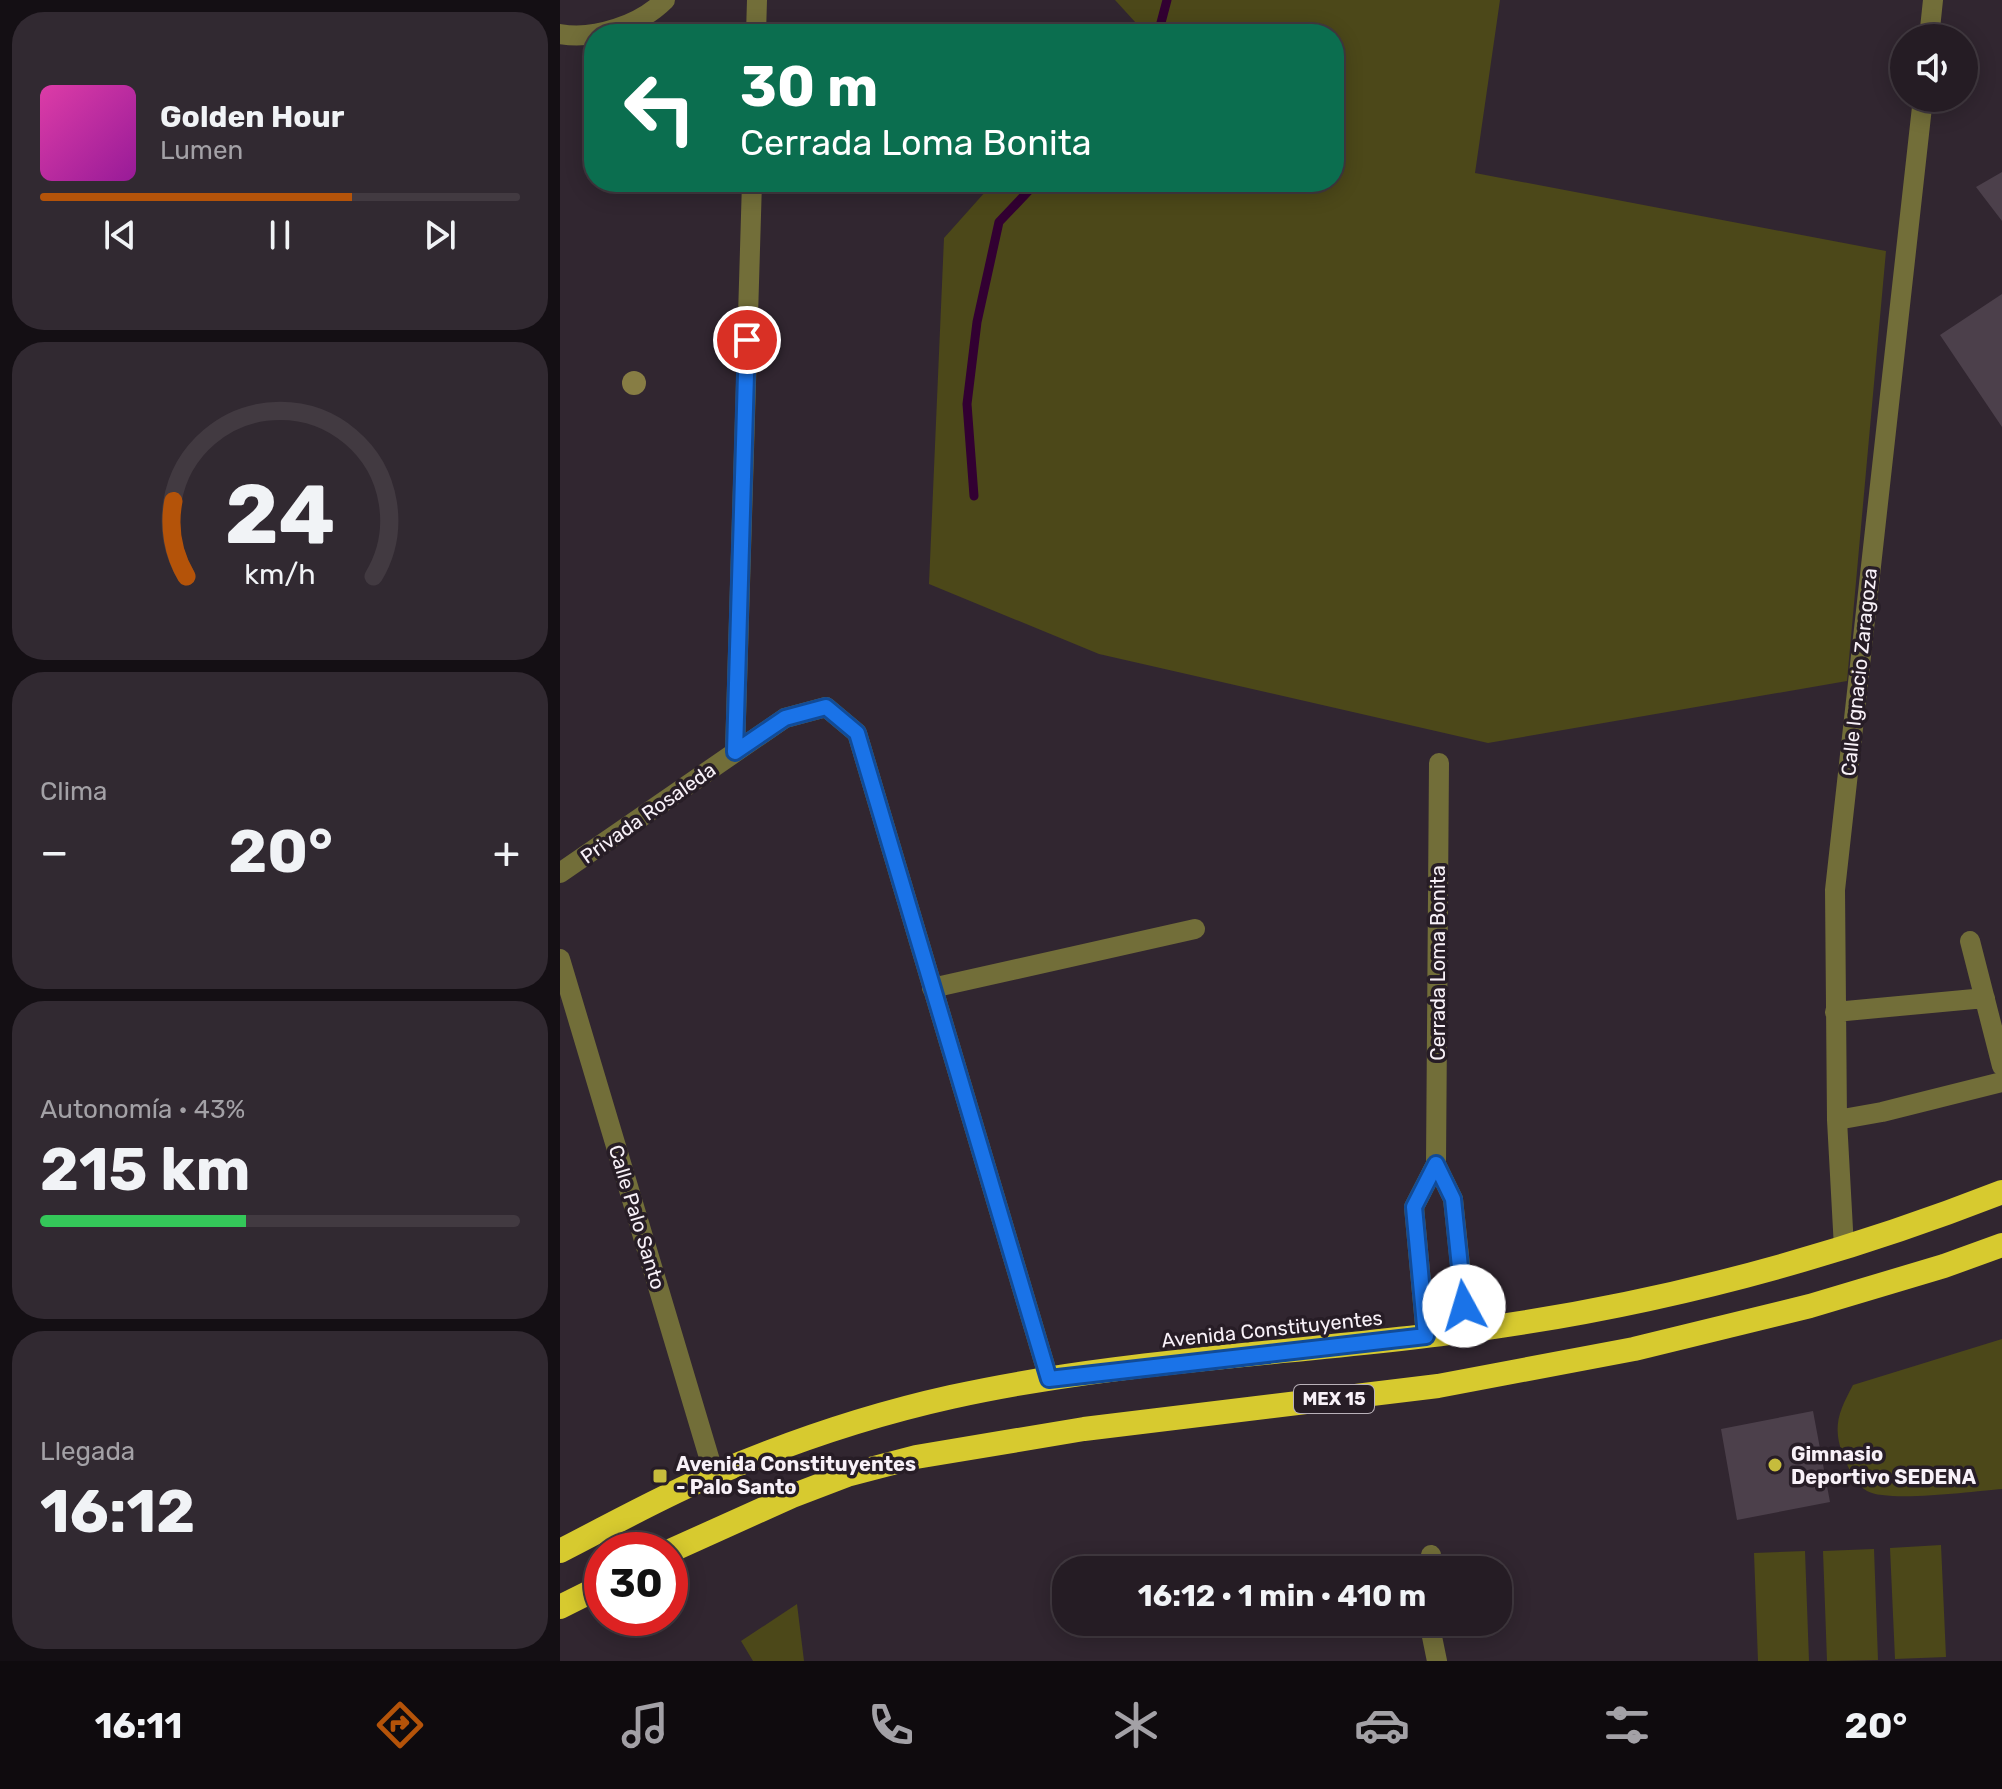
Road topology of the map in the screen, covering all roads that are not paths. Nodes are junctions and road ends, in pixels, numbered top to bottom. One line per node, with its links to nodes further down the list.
1 (665, 0): 4 (street)
2 (757, 0): 5 (street)
3 (1933, 0): 6 (street)
4 (626, 24)
5 (756, 24)
6 (1930, 24)
7 (560, 34): 8 (street)
8 (584, 34)
9 (1921, 112): 19 (street, Calle Ignacio Zaragoza)
10 (752, 192): 11 (street, Privada Rosaleda)
11 (735, 752): 13 (street, Privada Rosaleda); 17 (street, Privada Rosaleda)
12 (1439, 763): 23 (street, Cerrada Loma Bonita)
13 (560, 873)
14 (1195, 929): 17 (street)
15 (1970, 941): 18 (street)
16 (560, 959): 30 (street, Calle Palo Santo)
17 (932, 988): 29 (street, Privada Rosaleda)
18 (1985, 998): 19 (street); 20 (street)
19 (1835, 1012): 22 (street, Calle Ignacio Zaragoza)
20 (2002, 1066)
21 (2002, 1082): 22 (street)
22 (1837, 1120): 26 (street, Calle Ignacio Zaragoza)
23 (1436, 1164): 27 (street, Cerrada Loma Bonita); 28 (street, Cerrada Loma Bonita)
24 (2002, 1192): 26 (highway, Avenida Constituyentes)
25 (2002, 1245): 31 (highway, MEX 15)
26 (1844, 1248): 27 (highway, Avenida Constituyentes)
27 (1467, 1331): 28 (highway, Avenida Constituyentes)
28 (1426, 1336): 29 (highway, Avenida Constituyentes)
29 (1049, 1379): 30 (highway, Avenida Constituyentes)
30 (714, 1474): 32 (highway, Avenida Constituyentes)
31 (688, 1543)
32 (560, 1551)
33 (584, 1595): 34 (highway)
34 (560, 1607)
35 (1432, 1636): 36 (street)
36 (1437, 1661)

